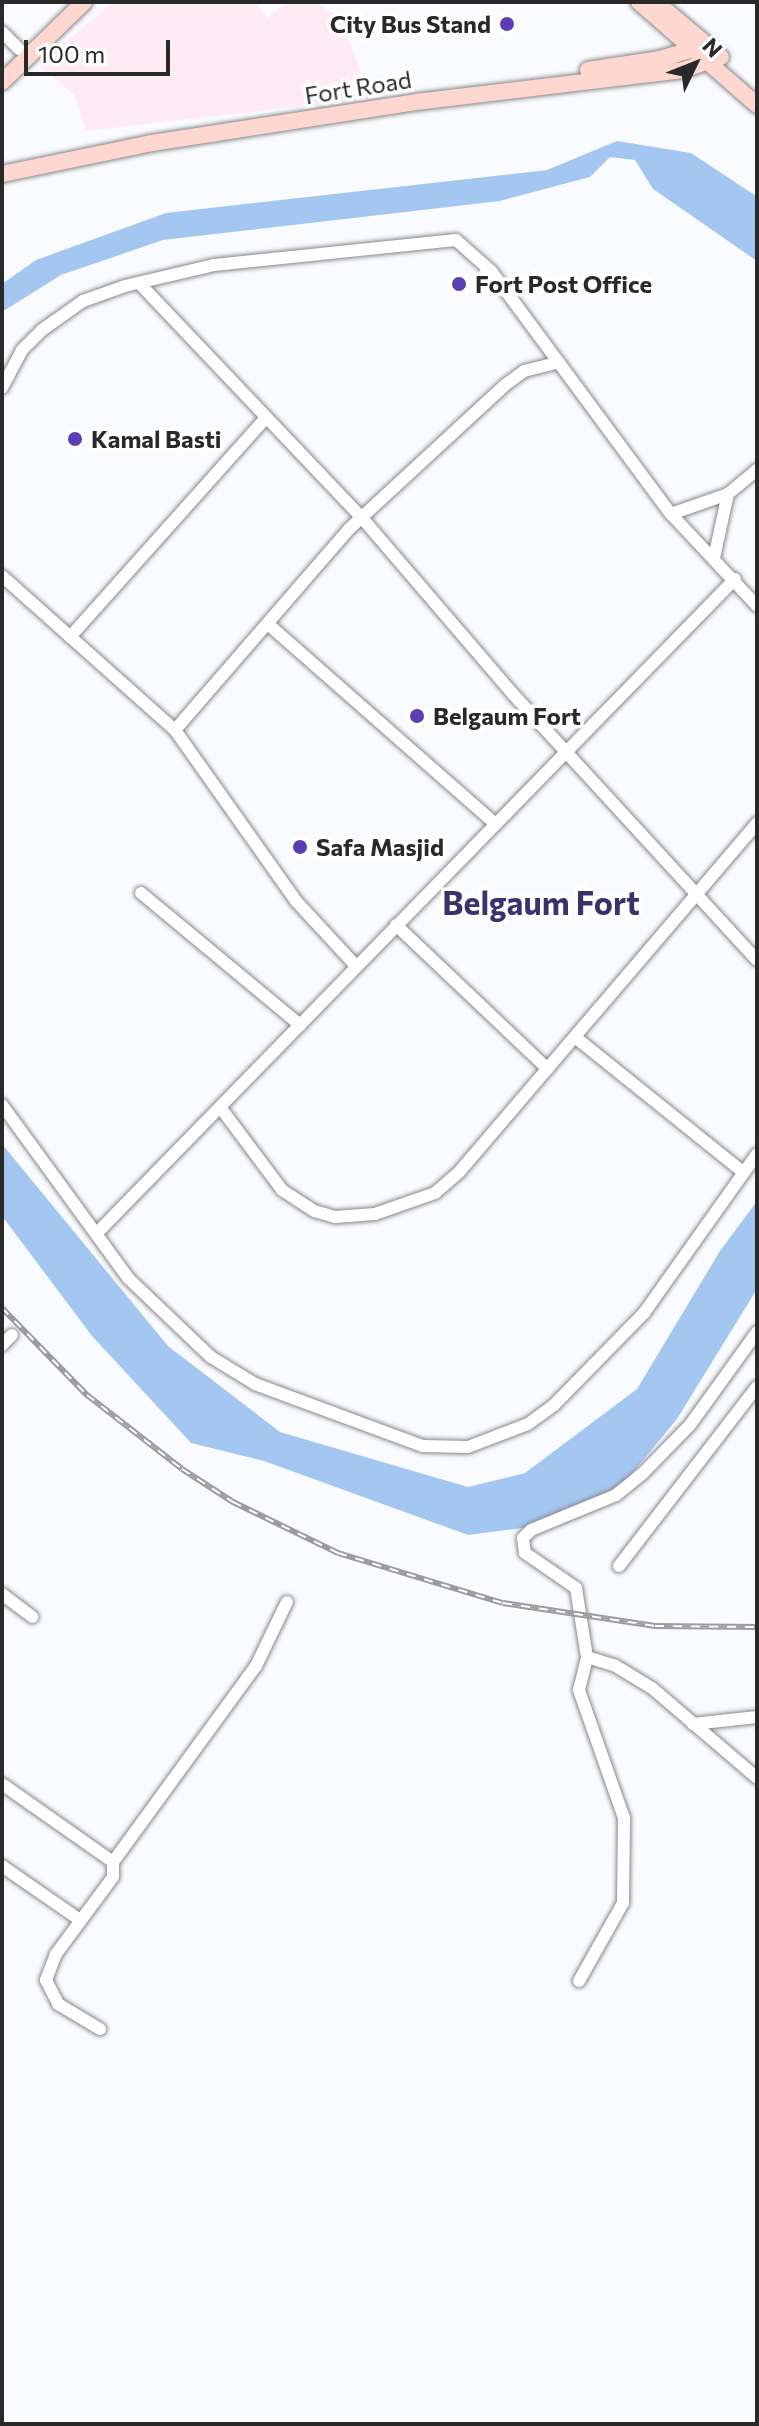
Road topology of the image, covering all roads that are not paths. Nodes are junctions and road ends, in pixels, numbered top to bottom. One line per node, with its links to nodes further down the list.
1 (70, 2): 7 (main road)
2 (84, 2): 10 (main road)
3 (639, 2): 6 (main road)
4 (656, 2): 6 (main road)
5 (2, 32): 7 (street)
6 (702, 48): 8 (main road); 12 (main road, Fort Road)
7 (19, 49): 9 (main road)
8 (716, 60): 11 (main road); 12 (main road, Fort Road); 13 (main road)
9 (2, 69)
10 (2, 82)
11 (757, 90)
12 (415, 99): 14 (main road, Fort Road); 15 (main road, Fort Road)
13 (757, 105)
14 (2, 164)
15 (2, 174)
16 (139, 283): 17 (street); 18 (street); 19 (street)
17 (559, 362): 22 (street); 23 (street)
18 (2, 388)
19 (264, 420): 23 (street); 29 (street)
20 (757, 470): 21 (street)
21 (728, 494): 22 (street); 24 (street)
22 (671, 514): 24 (street)
23 (362, 518): 28 (street); 31 (street)
24 (714, 558): 26 (street)
25 (2, 576): 29 (street)
26 (735, 579): 27 (street); 31 (street)
27 (757, 606)
28 (269, 625): 30 (street); 32 (street)
29 (70, 637): 30 (street)
30 (175, 730): 38 (street)
31 (564, 750): 32 (street); 35 (street)
32 (494, 823): 36 (street)
33 (757, 823): 35 (street)
34 (141, 893): 39 (street)
35 (697, 894): 37 (street); 40 (street)
36 (396, 925): 38 (street); 41 (street)
37 (757, 960)
38 (356, 966): 39 (street)
39 (300, 1025): 43 (street)
40 (575, 1037): 41 (street); 45 (street)
41 (548, 1069): 43 (street)
42 (2, 1105): 46 (street)
43 (220, 1107): 46 (street)
44 (757, 1154): 45 (street)
45 (743, 1172): 46 (street)
46 (96, 1234)
47 (757, 1332): 55 (street)
48 (12, 1335): 49 (street)
49 (2, 1345)
50 (757, 1387): 51 (street)
51 (619, 1566)
52 (2, 1594): 54 (street)
53 (287, 1602): 60 (street)
54 (32, 1617)
55 (587, 1657): 57 (street); 63 (street)
56 (757, 1717): 57 (street)
57 (693, 1724): 58 (street)
58 (757, 1778)
59 (2, 1784): 60 (street)
60 (113, 1862): 62 (street)
61 (2, 1866): 62 (street)
62 (80, 1920): 64 (street)
63 (579, 1981)
64 (100, 2029)

